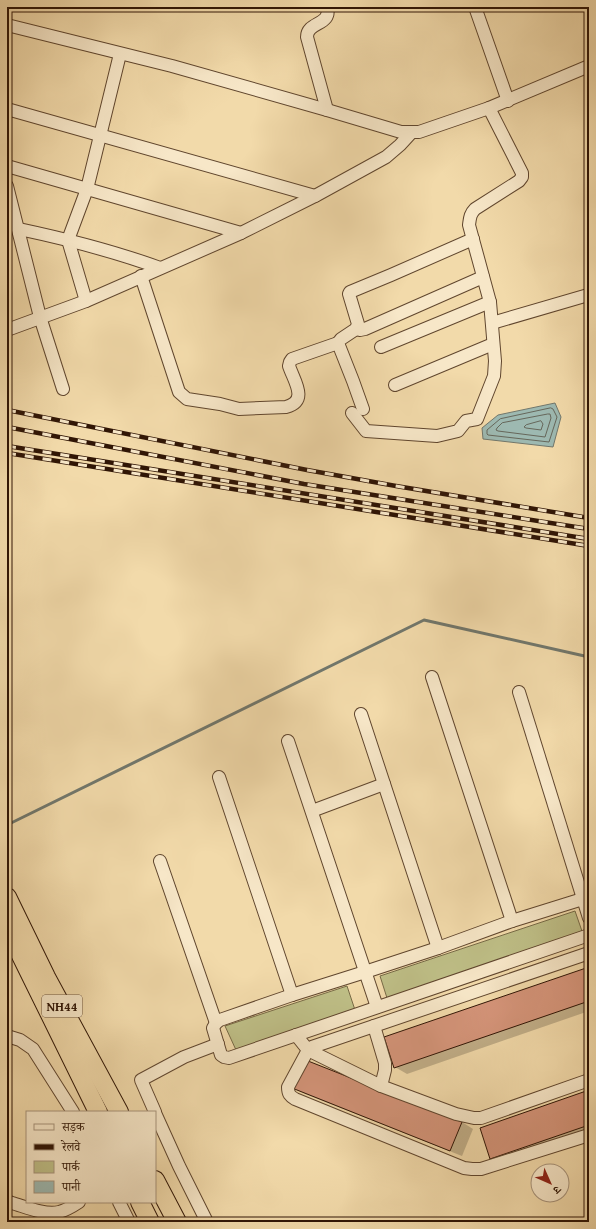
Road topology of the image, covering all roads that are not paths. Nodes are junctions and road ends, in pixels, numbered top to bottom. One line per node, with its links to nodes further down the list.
1 (326, 7): 9 (street)
2 (475, 7): 6 (street)
3 (7, 25): 4 (street)
4 (120, 54): 9 (street); 11 (street)
5 (589, 66): 6 (street)
6 (508, 100): 7 (street)
7 (489, 108): 10 (street); 18 (street)
8 (7, 109): 11 (street)
9 (327, 110): 10 (street)
10 (411, 133): 15 (street)
11 (101, 136): 14 (street); 15 (street)
12 (7, 166): 14 (street)
13 (7, 186): 16 (street)
14 (87, 189): 17 (street); 19 (street)
15 (315, 196): 17 (street)
16 (18, 229): 19 (street); 26 (street)
17 (241, 233): 20 (street)
18 (473, 239): 22 (street); 28 (street)
19 (68, 240): 20 (street); 24 (street)
20 (160, 268): 21 (street)
21 (141, 276): 24 (street); 30 (street)
22 (483, 276): 25 (street); 28 (street)
23 (588, 294): 27 (street)
24 (86, 301): 26 (street)
25 (490, 302): 27 (street); 32 (street)
26 (40, 317): 29 (street); 34 (street)
27 (492, 323): 31 (street)
28 (356, 329): 30 (street)
29 (7, 330)
30 (338, 344): 31 (street)
31 (494, 344): 33 (street)
32 (381, 347)
33 (395, 385)
34 (63, 389)
35 (432, 677): 46 (street)
36 (519, 692): 44 (street)
37 (361, 714): 40 (street)
38 (288, 741): 41 (street)
39 (219, 777): 52 (street)
40 (384, 784): 41 (street); 49 (street)
41 (312, 811): 51 (street)
42 (160, 861): 54 (street)
43 (7, 898): 64 (highway, NH44)
44 (586, 898): 45 (street); 46 (street)
45 (589, 918)
46 (512, 921): 49 (street)
47 (7, 927): 62 (highway, NH44)
48 (589, 935): 53 (street)
49 (438, 948): 51 (street)
50 (589, 953): 55 (street)
51 (366, 972): 52 (street); 53 (street)
52 (292, 995): 54 (street)
53 (377, 1007): 56 (street)
54 (216, 1023): 58 (street)
55 (374, 1026): 59 (street); 61 (street)
56 (296, 1035): 58 (street); 59 (street)
57 (7, 1036): 63 (street)
58 (218, 1044): 65 (street)
59 (308, 1050): 61 (street); 67 (street)
60 (589, 1080): 61 (street)
61 (381, 1086)
62 (93, 1107)
63 (72, 1111)
64 (118, 1111)
65 (155, 1111)
66 (156, 1114): 76 (street)
67 (589, 1135)
68 (156, 1182): 75 (highway)
69 (7, 1200): 70 (street)
70 (77, 1203)
71 (120, 1203): 73 (street)
72 (140, 1203): 74 (highway)
73 (129, 1222)
74 (150, 1222)
75 (178, 1222)
76 (207, 1222)

